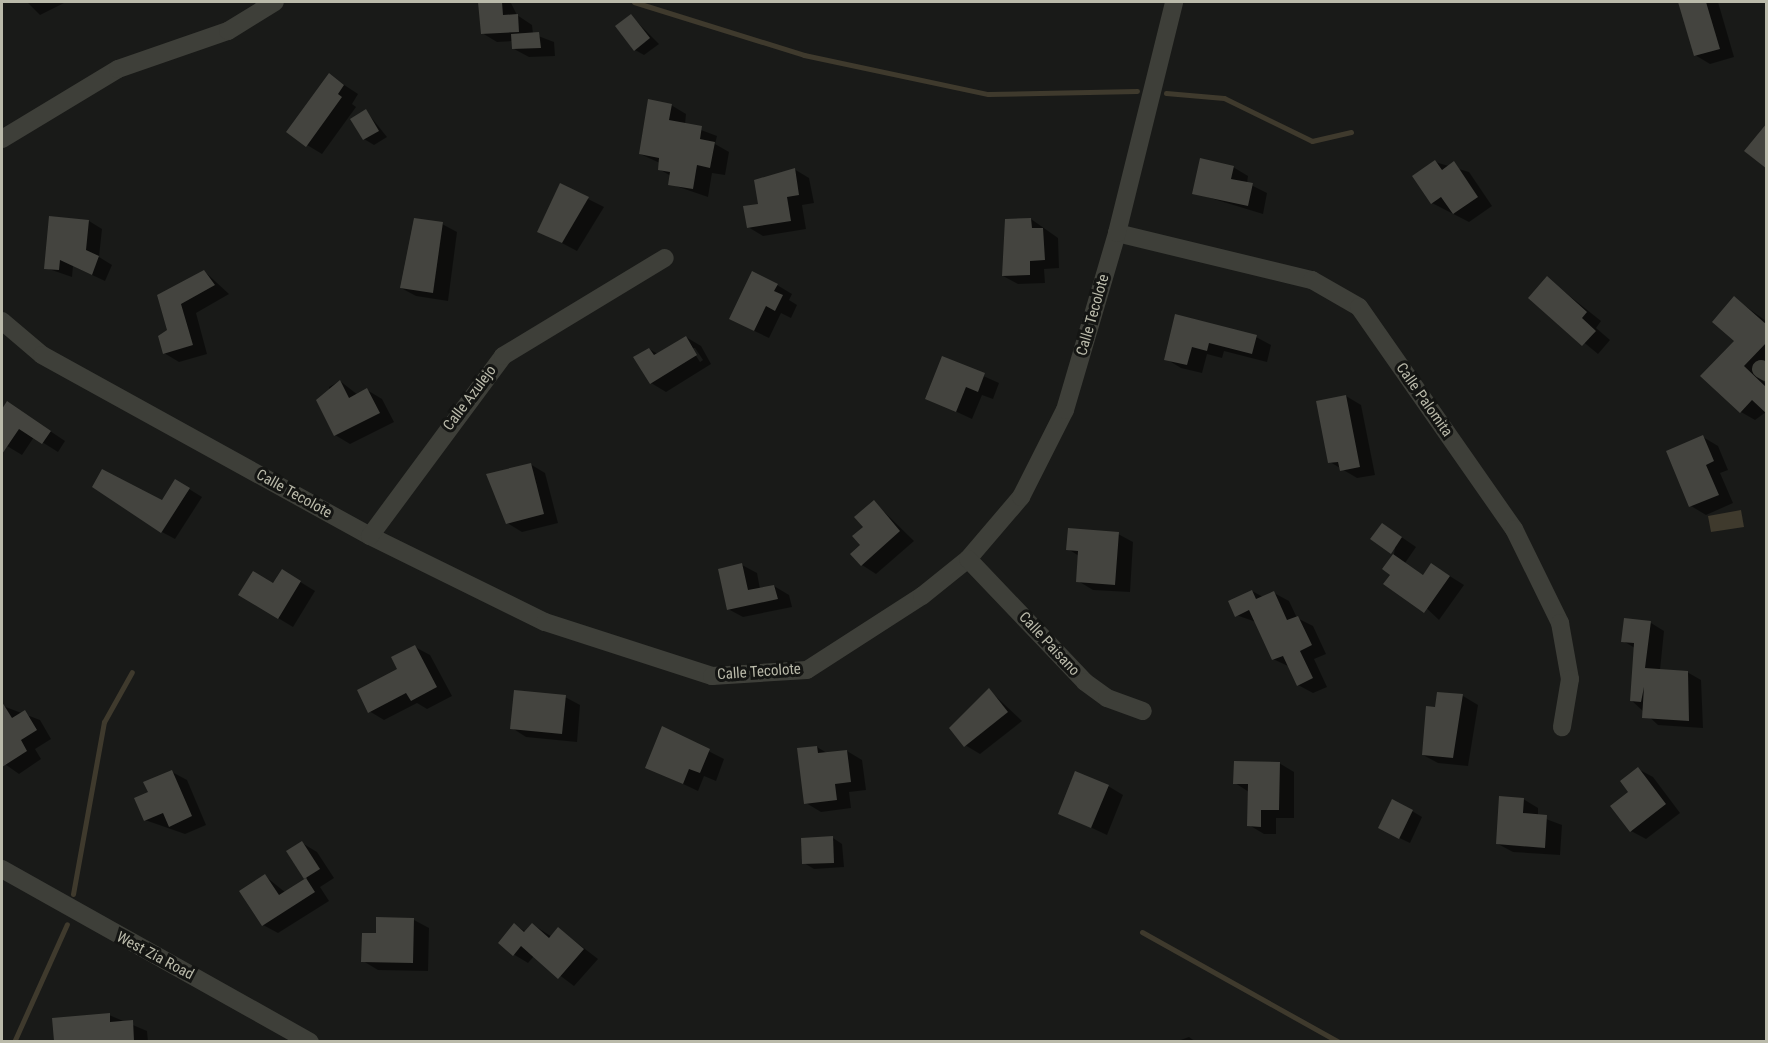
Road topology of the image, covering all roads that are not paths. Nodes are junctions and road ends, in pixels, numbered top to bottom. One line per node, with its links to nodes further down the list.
1 (275, 2): 3 (street)
2 (1174, 2): 4 (street, Calle Tecolote)
3 (2, 140)
4 (1117, 233): 8 (street, Calle Tecolote); 10 (street, Calle Palomita)
5 (665, 258): 7 (street, Calle Azulejo)
6 (2, 321): 7 (street, Calle Tecolote)
7 (370, 536): 8 (street, Calle Tecolote)
8 (968, 559): 9 (street, Calle Paisano)
9 (1143, 711)
10 (1562, 727)
11 (2, 869): 12 (street, West Zia Road)
12 (310, 1041)

